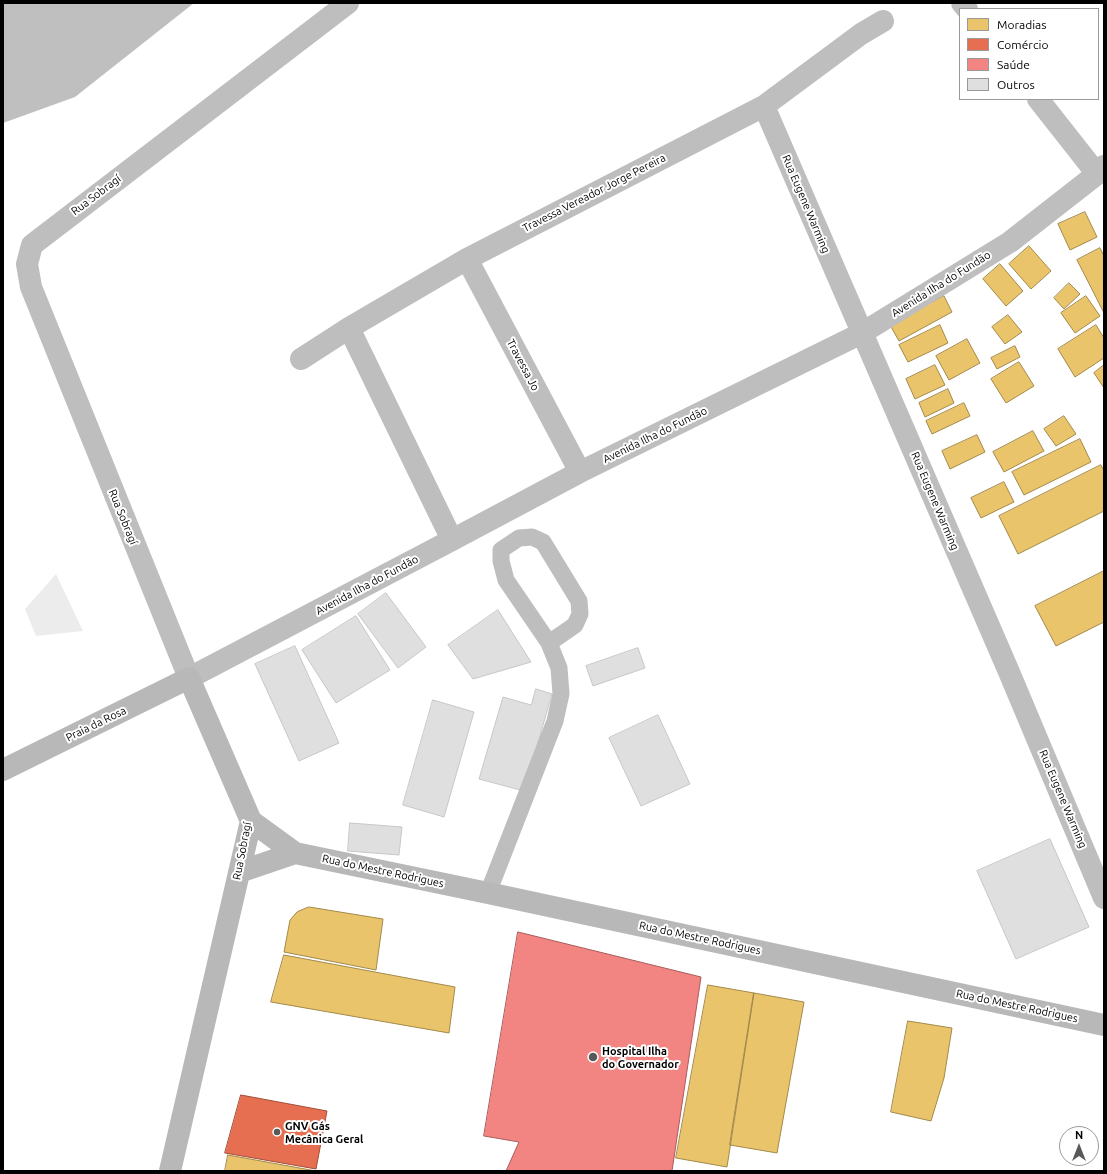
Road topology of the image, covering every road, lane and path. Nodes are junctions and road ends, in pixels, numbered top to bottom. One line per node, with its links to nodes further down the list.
1 (348, 3): 13 (street, Rua Sobragí)
2 (883, 20): 4 (street, Travessa Vereador Jorge Pereira)
3 (1039, 100): 5 (street)
4 (764, 106): 6 (street, Travessa Vereador Jorge Pereira); 8 (street, Rua Eugene Warming)
5 (1100, 170): 8 (street, Avenida Ilha do Fundão)
6 (467, 259): 7 (street, Travessa Vereador Jorge Pereira); 10 (street, Travessa Jo)
7 (349, 328): 9 (street, Travessa Vereador Jorge Pereira); 11 (street)
8 (862, 333): 10 (street, Avenida Ilha do Fundão); 19 (street, Rua Eugene Warming)
9 (301, 359)
10 (580, 472): 11 (street, Avenida Ilha do Fundão)
11 (452, 540): 13 (street, Avenida Ilha do Fundão)
12 (549, 643): 12 (lane); 18 (lane)
13 (188, 678): 14 (street, Praia da Rosa); 15 (street, Rua Sobragí)
14 (3, 770)
15 (251, 821): 16 (street, Rua do Mestre Rodrigues); 17 (street, Rua Sobragí)
16 (295, 853): 17 (street); 18 (street, Rua do Mestre Rodrigues)
17 (239, 872): 21 (street, Rua Sobragí)
18 (488, 893): 20 (street, Rua do Mestre Rodrigues)
19 (1104, 898)
20 (1104, 1025)
21 (170, 1171)

